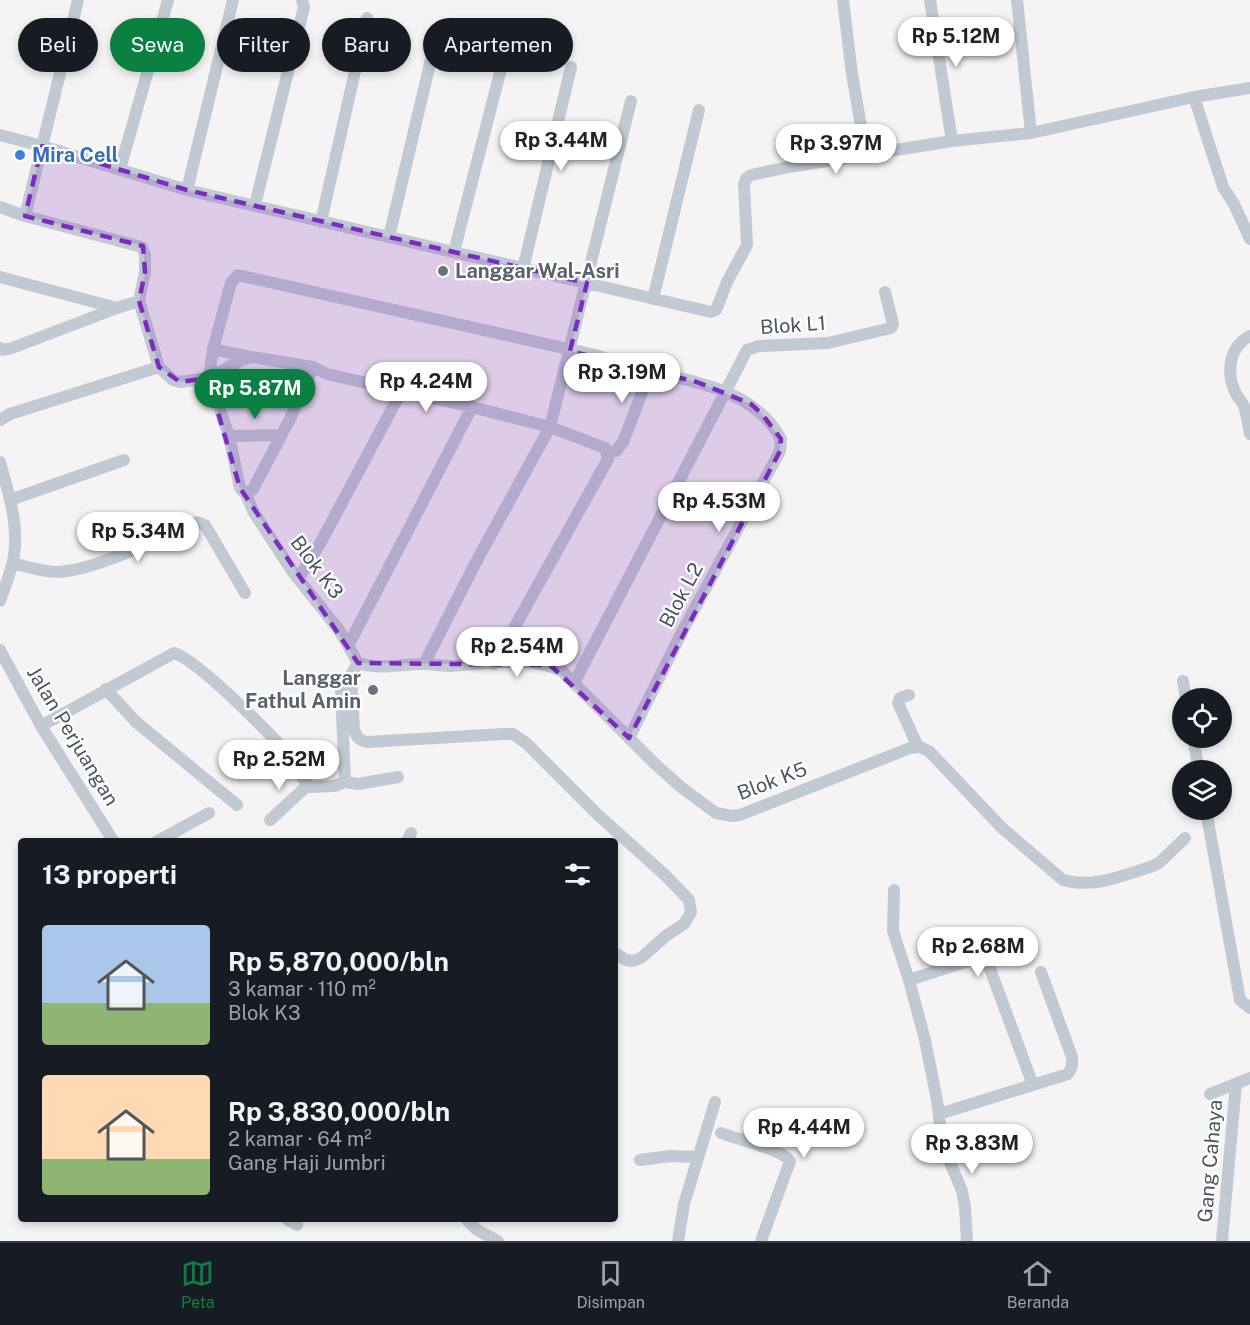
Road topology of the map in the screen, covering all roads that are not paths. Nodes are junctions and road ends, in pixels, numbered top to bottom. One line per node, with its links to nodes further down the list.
1 (78, 0): 19 (street)
2 (168, 0): 21 (street)
3 (233, 0): 22 (street)
4 (302, 0): 23 (street)
5 (843, 0): 20 (street)
6 (930, 0): 18 (street)
7 (1017, 0): 16 (street)
8 (355, 72): 26 (street)
9 (428, 72): 27 (street)
10 (500, 72): 29 (street)
11 (570, 72): 30 (street)
12 (1250, 88): 13 (street)
13 (1194, 97): 16 (street); 28 (street)
14 (631, 101): 32 (street)
15 (699, 110): 34 (street)
16 (1031, 133): 18 (street)
17 (0, 135): 19 (street)
18 (952, 141): 20 (street)
19 (42, 146): 21 (street); 25 (street)
20 (866, 155): 34 (street)
21 (120, 169): 22 (street)
22 (188, 190): 23 (street)
23 (255, 205): 26 (street)
24 (0, 207): 25 (street)
25 (25, 216): 35 (street)
26 (321, 222): 27 (street)
27 (389, 237): 29 (street)
28 (1250, 239)
29 (454, 252): 30 (street)
30 (523, 269): 32 (street)
31 (0, 277): 36 (street)
32 (587, 283): 34 (street); 40 (street)
33 (885, 292): 46 (street, Blok L1)
34 (653, 299)
35 (139, 301): 36 (street); 42 (street)
36 (117, 308): 38 (street)
37 (1250, 336): 51 (street)
38 (0, 348)
39 (213, 349): 40 (street); 41 (street); 45 (street)
40 (570, 351): 44 (street); 50 (street)
41 (252, 357): 43 (street); 45 (street)
42 (159, 367): 45 (street); 49 (street)
43 (313, 368): 47 (street); 52 (street)
44 (650, 372): 46 (street); 54 (street)
45 (209, 378): 53 (street, Blok K3)
46 (724, 391): 71 (street, Blok L1); 76 (street, Blok L2)
47 (401, 392): 48 (street); 60 (street)
48 (472, 407): 50 (street); 64 (street)
49 (0, 420)
50 (550, 427): 54 (street); 67 (street)
51 (1250, 434)
52 (281, 435): 53 (street); 57 (street)
53 (229, 436): 57 (street, Blok K3)
54 (608, 453): 68 (street)
55 (124, 460): 58 (street)
56 (0, 462): 58 (street)
57 (246, 494): 60 (street, Blok K3)
58 (10, 500): 59 (street)
59 (13, 563): 61 (street); 62 (street)
60 (299, 578): 64 (street, Blok K3)
61 (3, 584): 63 (street)
62 (245, 593)
63 (0, 601)
64 (348, 645): 66 (street, Blok K3)
65 (0, 650): 75 (street, Jalan Perjuangan)
66 (358, 663): 67 (street, Blok K5); 69 (street)
67 (424, 664): 68 (street, Blok K5)
68 (494, 664): 71 (street, Blok K5)
69 (351, 675): 79 (street); 89 (street)
70 (1183, 681): 72 (street)
71 (574, 682): 76 (street, Blok K5)
72 (1184, 688)
73 (106, 689): 75 (street); 80 (street); 81 (street)
74 (909, 695): 77 (street)
75 (41, 726): 85 (street, Jalan Perjuangan)
76 (629, 738): 77 (street, Blok K5)
77 (918, 747): 87 (street)
78 (398, 777): 79 (street)
79 (345, 782): 80 (street)
80 (308, 785): 83 (street)
81 (237, 805)
82 (209, 813): 86 (street)
83 (270, 820)
84 (1208, 820): 92 (street)
85 (111, 838)
86 (163, 838)
87 (1185, 838)
88 (894, 890): 91 (street)
89 (618, 955)
90 (1041, 972): 95 (street)
91 (909, 980): 95 (street); 98 (street)
92 (1250, 1008)
93 (1250, 1078): 94 (street)
94 (1236, 1084): 96 (street); 107 (street, Gang Cahaya)
95 (1033, 1085): 98 (street)
96 (1210, 1094)
97 (715, 1102): 100 (street)
98 (939, 1114): 106 (street)
99 (721, 1133): 105 (street)
100 (698, 1157): 101 (street); 104 (street)
101 (640, 1160)
102 (469, 1222): 103 (street)
103 (498, 1241)
104 (678, 1241)
105 (761, 1241)
106 (967, 1241)
107 (1222, 1241)

